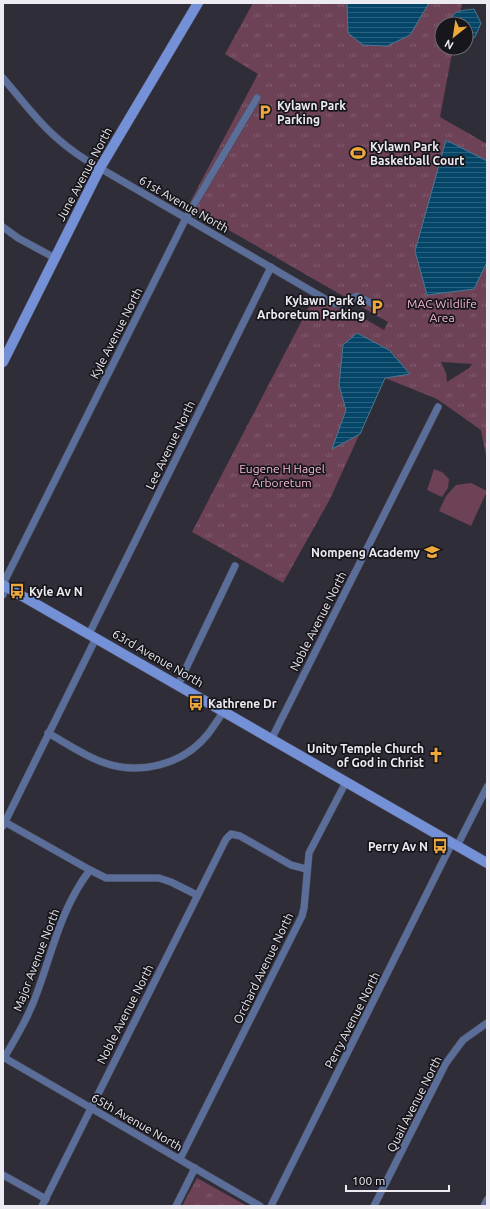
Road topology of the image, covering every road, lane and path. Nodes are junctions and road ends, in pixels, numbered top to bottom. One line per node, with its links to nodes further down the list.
1 (198, 3): 4 (street, June Avenue North)
2 (3, 78): 4 (street, 61st Avenue North)
3 (257, 98): 5 (street, Kyle Avenue North)
4 (100, 168): 5 (street, 61st Avenue North); 7 (street, June Avenue North)
5 (186, 218): 8 (street, 61st Avenue North); 14 (street, Kyle Avenue North)
6 (3, 227): 7 (street)
7 (55, 258): 10 (street, June Avenue North)
8 (271, 266): 9 (street, 61st Avenue North); 15 (street, Lee Avenue North)
9 (374, 305)
10 (6, 350): 11 (street, June Avenue North)
11 (3, 362)
12 (438, 407): 19 (street, Noble Avenue North)
13 (235, 566): 16 (street)
14 (4, 588): 15 (street, 63rd Avenue North)
15 (93, 636): 16 (street, 63rd Avenue North); 18 (street, Lee Avenue North)
16 (178, 685): 17 (street, 63rd Avenue North)
17 (224, 711): 18 (street); 19 (street, 63rd Avenue North)
18 (48, 733): 22 (street, Lee Avenue North)
19 (272, 738): 20 (street, 63rd Avenue North)
20 (346, 782): 23 (street, 63rd Avenue North); 25 (street, Orchard Avenue North)
21 (487, 787): 23 (street, Perry Avenue North)
22 (4, 823): 26 (street)
23 (455, 845): 24 (street, 63rd Avenue North); 38 (street, Perry Avenue North)
24 (487, 863)
25 (306, 869): 27 (street, Noble Avenue North); 31 (street, Orchard Avenue North)
26 (90, 870): 27 (street); 29 (street, Major Avenue North)
27 (197, 895): 30 (street, Noble Avenue North)
28 (487, 1023): 39 (street, Quail Avenue North)
29 (4, 1057): 30 (street, 65th Avenue North)
30 (91, 1108): 31 (street, 65th Avenue North); 35 (street, Noble Avenue North)
31 (180, 1159): 32 (street, 65th Avenue North)
32 (195, 1168): 36 (street); 37 (street, 65th Avenue North)
33 (3, 1174): 35 (street)
34 (487, 1200): 40 (street)
35 (44, 1203)
36 (176, 1206)
37 (260, 1206)
38 (271, 1206)
39 (374, 1206)
40 (484, 1206)

